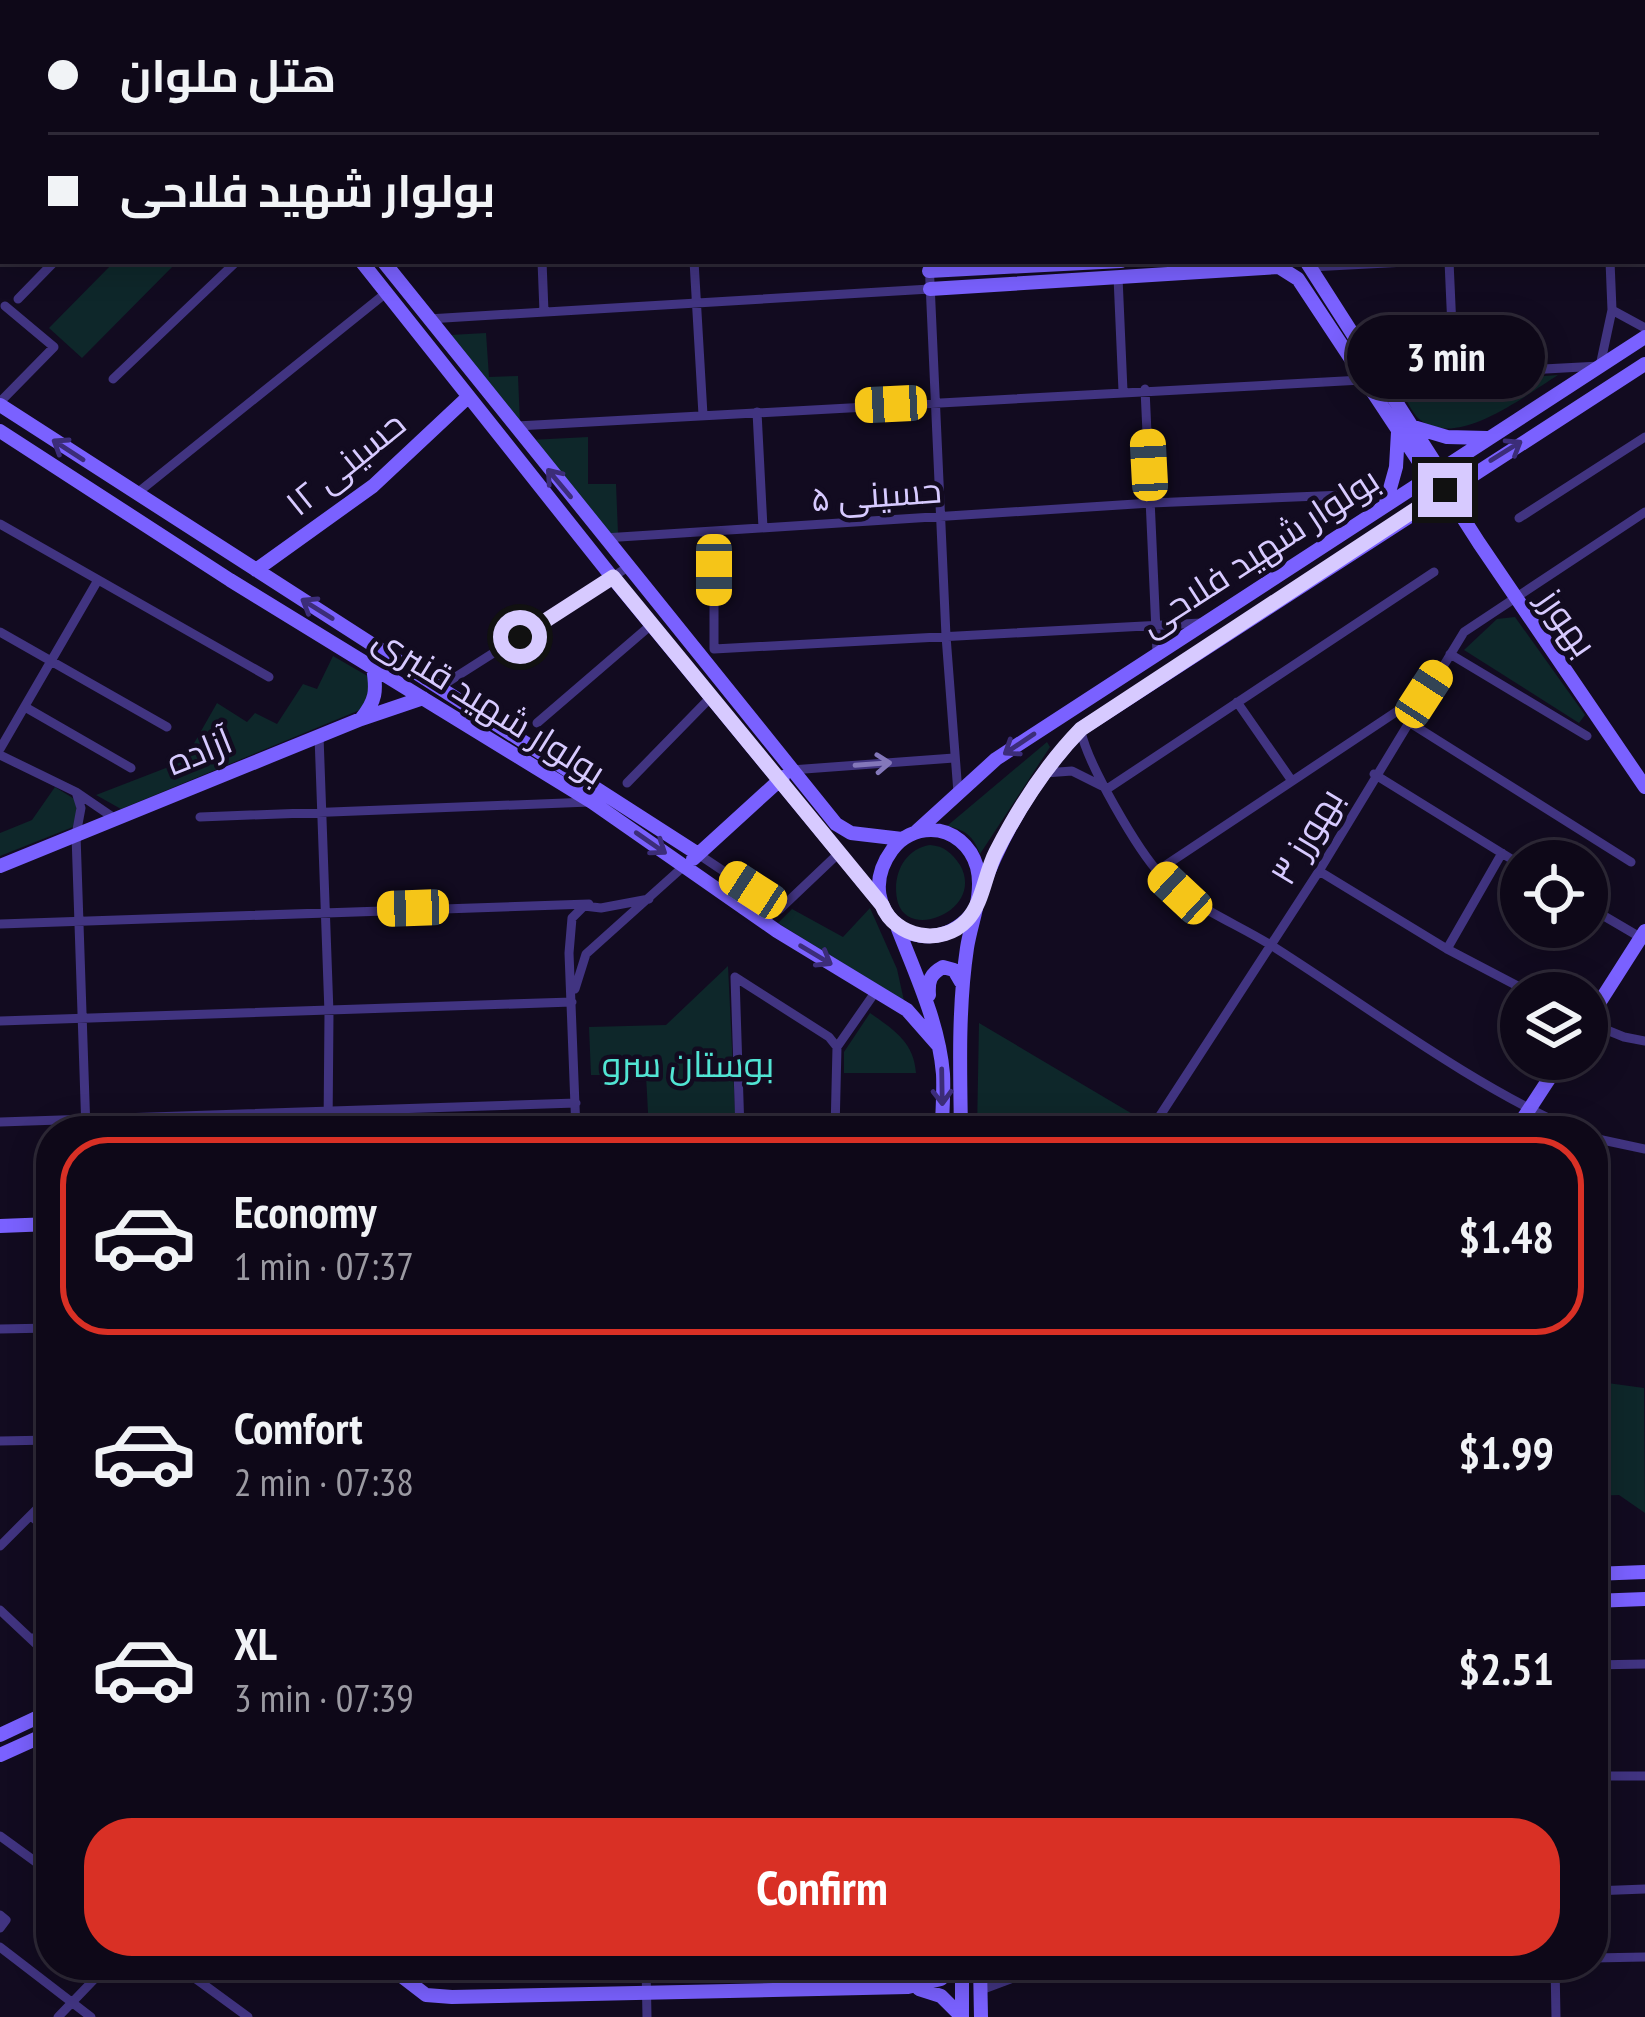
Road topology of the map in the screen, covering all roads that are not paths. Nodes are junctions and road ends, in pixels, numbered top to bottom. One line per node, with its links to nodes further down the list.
1 (52, 264): 16 (street)
2 (234, 264): 27 (street)
3 (363, 264): 15 (main road)
4 (384, 264): 21 (main road)
5 (542, 264): 20 (street)
6 (694, 264): 17 (street)
7 (1006, 264): 12 (main road)
8 (1286, 264): 13 (main road); 28 (main road)
9 (1308, 264): 26 (main road)
10 (1449, 264): 25 (street)
11 (1610, 264): 19 (street)
12 (929, 266): 14 (street)
13 (1118, 278): 14 (main road); 30 (street)
14 (930, 289): 17 (street); 32 (street)
15 (386, 293): 31 (main road); 43 (street)
16 (18, 299)
17 (697, 303): 20 (street); 35 (street)
18 (4, 306): 33 (street)
19 (1612, 310): 22 (street); 24 (street)
20 (544, 312): 21 (street)
21 (428, 319): 36 (main road)
22 (1645, 332): 24 (main road, بولوار شهید فلاحی)
23 (1645, 364): 42 (main road, بولوار شهید فلاحی, one-way to 23)
24 (1600, 366): 25 (street); 40 (main road, بولوار شهید فلاحی)
25 (1454, 374): 26 (street)
26 (1379, 378): 37 (main road)
27 (112, 379)
28 (1362, 380): 29 (street); 37 (main road)
29 (1144, 389): 30 (street); 45 (street)
30 (1123, 391): 32 (street)
31 (469, 397): 56 (main road, حسینی ۱۲); 58 (main road)
32 (935, 401): 34 (street); 49 (street)
33 (0, 403): 43 (main road, بولوار شهید قنبری, one-way to 33)
34 (757, 412): 35 (street); 52 (street)
35 (704, 415): 36 (street)
36 (512, 426): 54 (main road, one-way to 36)
37 (1404, 429): 40 (main road); 41 (main road, بهورز); 46 (main road)
38 (0, 431): 48 (main road, بولوار شهید قنبری)
39 (1645, 437): 50 (street)
40 (1487, 438): 41 (main road, بولوار شهید فلاحی)
41 (1433, 473): 42 (main road, بهورز); 46 (main road, بولوار شهید فلاحی)
42 (1445, 490): 60 (main road, بهورز); 81 (main road, بولوار شهید فلاحی)
43 (136, 494): 48 (main road); 56 (main road, بولوار شهید قنبری)
44 (1369, 494): 45 (street, حسینی ۵)
45 (1151, 502): 49 (street, حسینی ۵); 63 (street)
46 (1386, 503): 61 (main road, بولوار شهید فلاحی)
47 (1645, 512): 60 (street, بهورز ۳)
48 (125, 513): 69 (main road, بولوار شهید قنبری)
49 (942, 518): 52 (street, حسینی ۵); 65 (street)
50 (1519, 518)
51 (0, 524): 59 (street)
52 (764, 528): 53 (street, حسینی ۵)
53 (714, 531): 54 (street, حسینی ۵); 65 (street)
54 (604, 538): 55 (main road)
55 (628, 567): 58 (street); 89 (main road)
56 (256, 571): 71 (main road, بولوار شهید قنبری, one-way to 56)
57 (1434, 572): 75 (street)
58 (613, 577): 62 (main road); 71 (street)
59 (98, 580): 68 (street); 70 (street)
60 (1514, 597): 67 (street, بهورز ۳); 92 (main road, بهورز)
61 (1206, 623): 63 (street); 66 (main road, بولوار شهید فلاحی)
62 (651, 625): 73 (main road); 79 (street)
63 (1155, 628): 65 (street); 66 (street)
64 (0, 632): 68 (street)
65 (946, 636): 85 (street)
66 (1157, 653): 95 (main road, بولوار شهید فلاحی, one-way to 95)
67 (1450, 654): 72 (street, بهورز ۳); 83 (street)
68 (51, 662): 76 (street); 80 (street)
69 (373, 668): 74 (main road, بولوار شهید قنبری); 77 (main road)
70 (269, 677)
71 (440, 687): 104 (main road, بولوار شهید قنبری)
72 (1424, 694): 78 (street, بهورز ۳); 90 (street)
73 (711, 697): 89 (main road); 91 (street)
74 (423, 698): 77 (main road, آزاده); 96 (main road, بولوار شهید قنبری)
75 (1238, 702): 90 (street); 93 (street)
76 (25, 707): 84 (street); 86 (street)
77 (361, 719): 82 (main road, آزاده)
78 (1407, 721): 88 (street, بهورز ۳); 107 (street)
79 (537, 723)
80 (166, 727)
81 (1081, 729): 87 (main road, بولوار شهید فلاحی); 93 (street)
82 (319, 736): 97 (street); 99 (main road, آزاده)
83 (1587, 736)
84 (0, 752): 94 (street)
85 (954, 758): 89 (street, one-way to 85); 95 (street)
86 (130, 767)
87 (1042, 773): 93 (street); 113 (main road, بولوار شهید فلاحی)
88 (1375, 774): 103 (street); 111 (street, بهورز ۳)
89 (785, 775): 102 (main road); 104 (main road); 105 (main road)
90 (1292, 781): 110 (street)
91 (627, 783)
92 (1645, 787)
93 (1107, 789): 110 (street)
94 (76, 792): 99 (street); 101 (street)
95 (958, 793): 100 (main road, بولوار شهید فلاحی)
96 (592, 802): 97 (street); 109 (main road, بولوار شهید قنبری, one-way to 109)
97 (321, 813): 98 (street); 117 (street)
98 (200, 817)
99 (114, 818): 101 (main road, آزاده)
100 (917, 831): 102 (main road); 113 (main road)
101 (76, 835): 108 (main road, آزاده); 119 (street)
102 (902, 839): 115 (main road)
103 (1500, 852)
104 (698, 854): 105 (street, بولوار شهید قنبری); 109 (main road)
105 (839, 854): 115 (main road)
106 (1500, 856): 126 (street)
107 (1631, 862)
108 (0, 866)
109 (684, 866): 112 (street); 129 (main road, بولوار شهید قنبری, one-way to 129)
110 (1157, 871): 125 (street)
111 (1319, 871): 125 (street, بهورز ۳); 126 (street)
112 (649, 899): 116 (street); 124 (street)
113 (977, 903): 122 (main road); 130 (main road)
114 (546, 904): 116 (street); 117 (street); 120 (street)
115 (882, 905): 122 (main road)
116 (595, 906): 120 (street); 124 (street)
117 (324, 911): 119 (street); 133 (street)
118 (1608, 917): 123 (street)
119 (79, 920): 121 (street); 134 (street)
120 (572, 920): 124 (street); 131 (street)
121 (0, 924)
122 (898, 929): 132 (main road)
123 (1643, 936): 128 (main road)
124 (603, 937): 131 (street)
125 (1270, 944): 142 (street); 152 (street, بهورز ۳)
126 (1447, 949): 127 (street)
127 (1500, 977)
128 (1608, 990)
129 (877, 991): 138 (main road, بولوار شهید قنبری); 139 (street)
130 (963, 993): 132 (main road); 151 (main road)
131 (572, 1002): 133 (street); 141 (street)
132 (929, 1012): 138 (main road)
133 (329, 1013): 134 (street); 143 (street)
134 (82, 1019): 135 (street); 144 (street)
135 (0, 1021)
136 (1608, 1031): 137 (street)
137 (1645, 1041)
138 (937, 1044): 150 (main road, one-way to 150)
139 (836, 1047): 148 (street); 149 (street)
140 (1548, 1080): 142 (main road)
141 (576, 1103): 143 (street); 147 (street)
142 (1528, 1110): 153 (main road); 154 (street)
143 (328, 1111): 145 (street); 146 (street)
144 (85, 1116)
145 (241, 1116)
146 (328, 1116)
147 (576, 1116)
148 (740, 1116)
149 (835, 1116)
150 (942, 1116)
151 (961, 1116)
152 (1161, 1116)
153 (1524, 1116)
154 (1542, 1116)
155 (0, 1122): 156 (street)
156 (36, 1123)
157 (1608, 1141): 158 (street)
158 (1645, 1149)
159 (36, 1225): 160 (main road)
160 (0, 1226)
161 (36, 1328): 162 (street)
162 (0, 1329)
163 (36, 1440): 164 (street)
164 (0, 1441)
165 (36, 1512): 166 (street)
166 (32, 1517): 167 (street); 168 (street)
167 (36, 1520)
168 (0, 1546)
169 (1645, 1572): 170 (main road)
170 (1608, 1573)
171 (1645, 1599): 172 (main road)
172 (1608, 1600)
173 (0, 1610): 174 (street)
174 (32, 1638): 175 (street); 176 (street)
175 (36, 1638)
176 (36, 1642)
177 (1645, 1664): 178 (street)
178 (1608, 1665)
179 (36, 1719): 180 (main road)
180 (0, 1735)
181 (36, 1739): 182 (main road)
182 (0, 1755)
183 (1608, 1776): 184 (street)
184 (1645, 1776)
185 (0, 1836): 186 (street)
186 (36, 1862)
187 (1645, 1888): 188 (street)
188 (1608, 1891)
189 (0, 1916): 190 (street)
190 (0, 1928)
191 (0, 1946): 194 (street)
192 (1645, 1957): 193 (street)
193 (1608, 1958)
194 (36, 1974)
195 (44, 1980): 208 (street)
196 (93, 1980): 208 (street)
197 (197, 1980): 211 (street)
198 (407, 1980): 207 (main road)
199 (646, 1980): 207 (street)
200 (937, 1980): 205 (main road)
201 (960, 1980): 213 (main road)
202 (980, 1980): 206 (main road)
203 (1002, 1980): 206 (street)
204 (1555, 1980): 215 (street)
205 (908, 1987): 207 (main road); 213 (main road)
206 (980, 1990): 214 (main road)
207 (646, 1991): 212 (street)
208 (72, 2002): 209 (street); 210 (street)
209 (58, 2017)
210 (91, 2017)
211 (248, 2017)
212 (647, 2017)
213 (962, 2017)
214 (981, 2017)
215 (1556, 2017)

